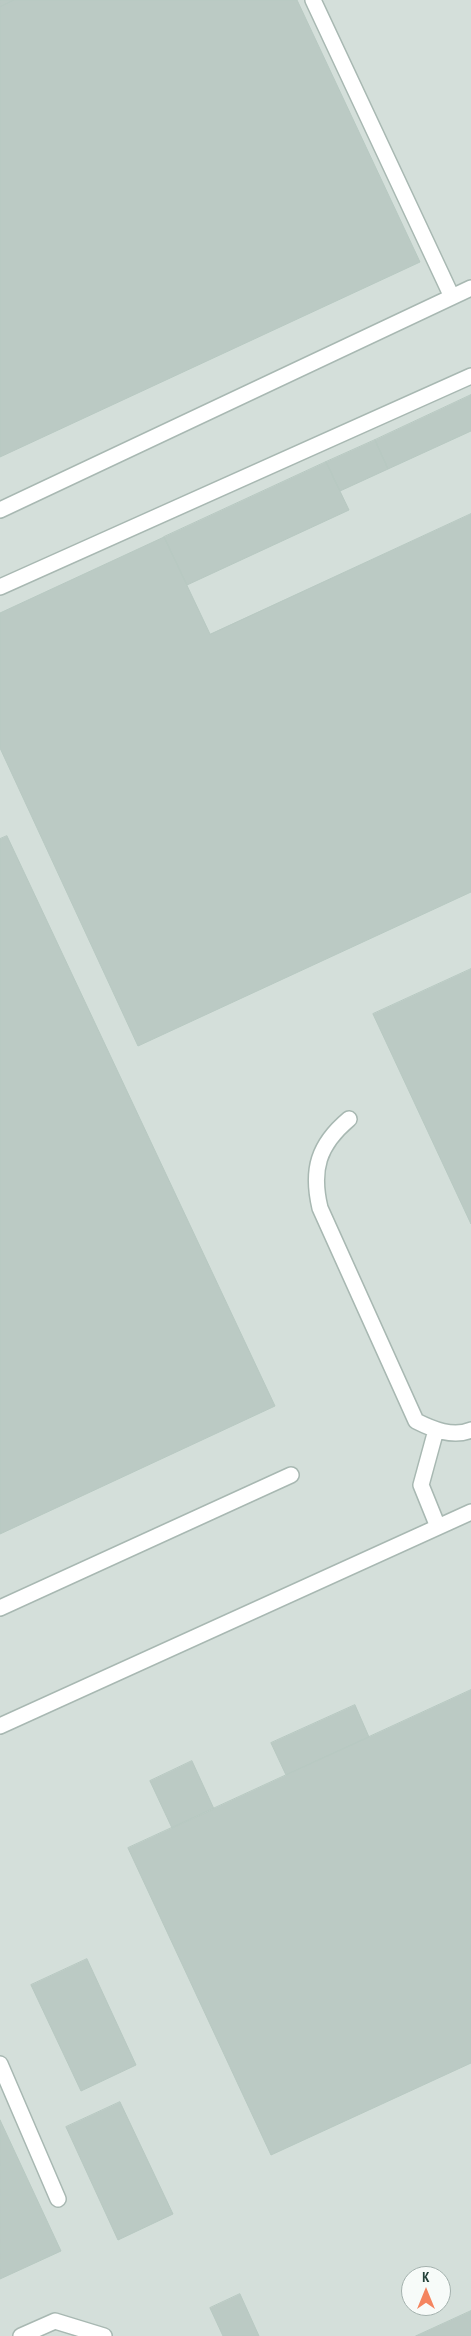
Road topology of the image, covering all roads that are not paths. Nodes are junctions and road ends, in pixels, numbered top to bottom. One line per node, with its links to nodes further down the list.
1 (312, 0): 3 (street)
2 (471, 288): 3 (street)
3 (452, 297): 5 (street)
4 (471, 376): 6 (street)
5 (0, 510)
6 (0, 587)
7 (350, 1120): 8 (street)
8 (436, 1430): 9 (street); 12 (street)
9 (471, 1430)
10 (291, 1475): 13 (street)
11 (471, 1512): 12 (street)
12 (438, 1527): 14 (street)
13 (0, 1608)
14 (0, 1726)
15 (0, 2064): 16 (street)
16 (58, 2198)
17 (21, 2336): 18 (street)
18 (104, 2336)

